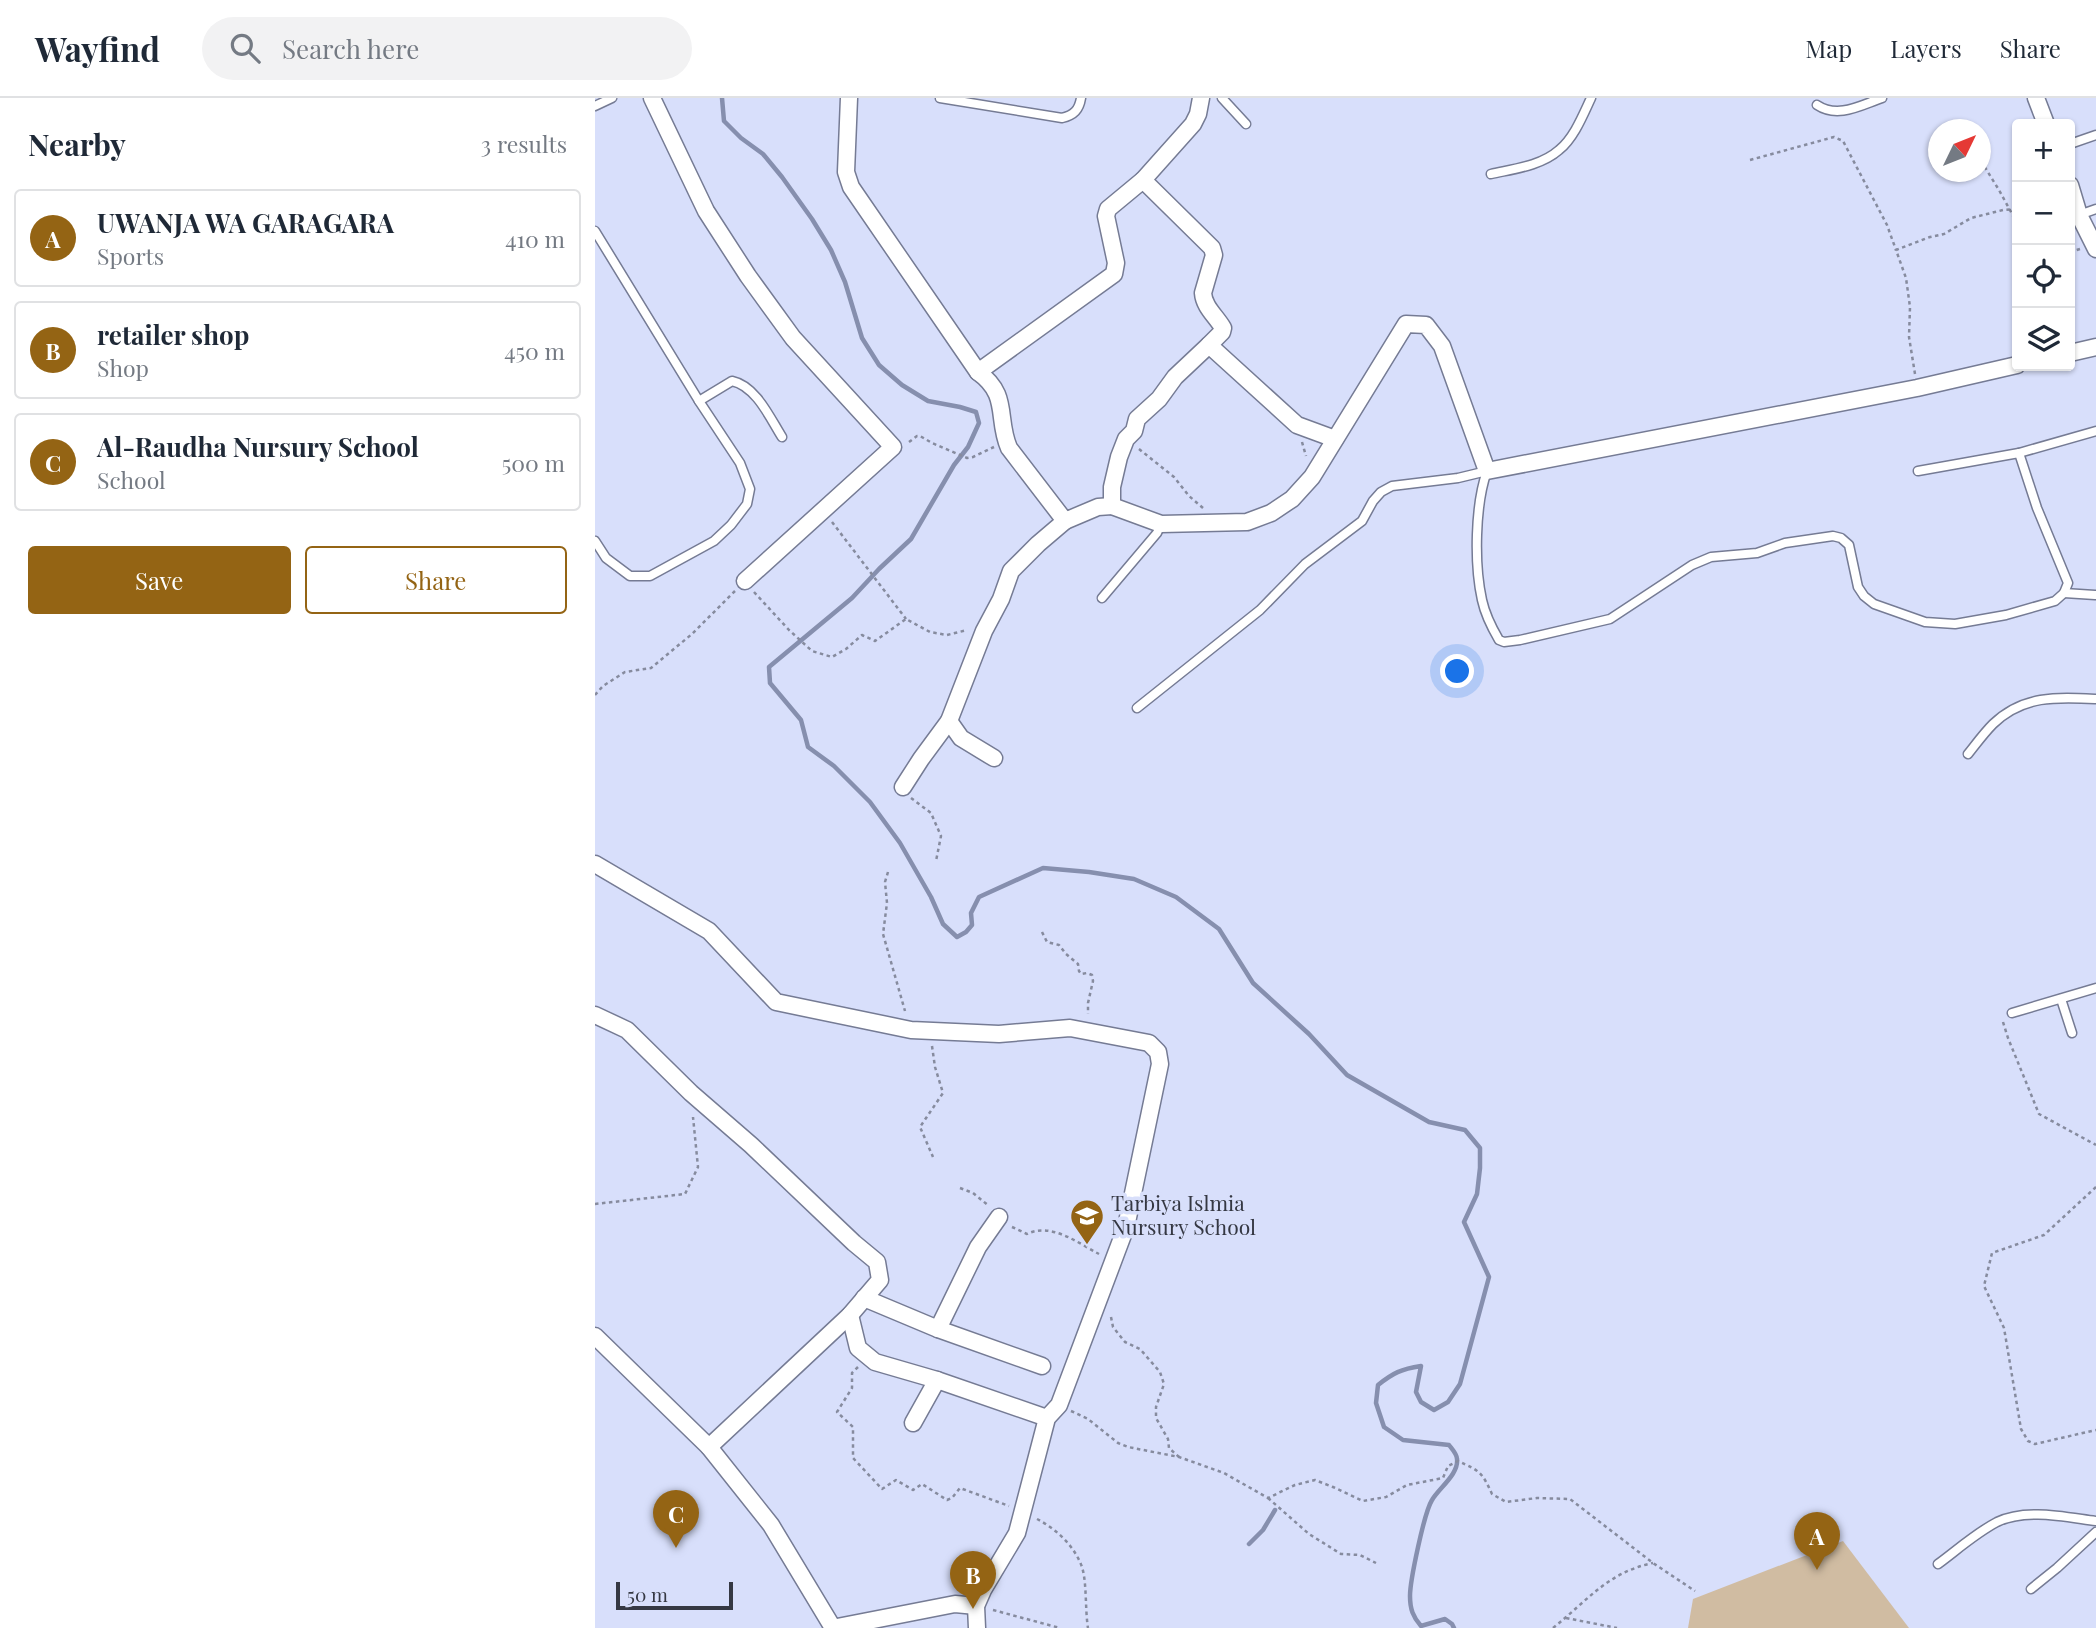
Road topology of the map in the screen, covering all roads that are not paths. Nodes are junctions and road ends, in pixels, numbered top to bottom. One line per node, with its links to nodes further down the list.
1 (612, 98): 11 (lane)
2 (652, 98): 40 (street)
3 (849, 98): 28 (street)
4 (940, 98): 5 (lane)
5 (1081, 98)
6 (1201, 98): 18 (street)
7 (1222, 98): 14 (lane)
8 (1591, 98): 17 (lane)
9 (1882, 98): 12 (lane)
10 (2036, 98): 13 (street)
11 (595, 106)
12 (1818, 106)
13 (2044, 119)
14 (1246, 124)
15 (2096, 135): 16 (lane)
16 (2075, 142)
17 (1491, 174)
18 (1143, 180): 24 (street); 28 (street)
19 (2075, 200): 21 (street)
20 (2096, 209): 21 (lane)
21 (2080, 215): 23 (street)
22 (595, 231): 29 (lane)
23 (2096, 249)
24 (1209, 345): 32 (street); 36 (street)
25 (2096, 347): 26 (street)
26 (2075, 352)
27 (2012, 366): 34 (street)
28 (978, 372): 37 (street)
29 (699, 401): 31 (lane); 39 (lane)
30 (2096, 431): 33 (lane)
31 (782, 437)
32 (1335, 439): 34 (street); 38 (street)
33 (2019, 453): 35 (lane); 41 (lane)
34 (1486, 471): 41 (lane); 45 (lane)
35 (1918, 471)
36 (1112, 506): 37 (street); 38 (street)
37 (1065, 521): 46 (street)
38 (1161, 524): 43 (lane)
39 (595, 541)
40 (745, 581)
41 (2064, 593): 42 (lane)
42 (2095, 595)
43 (1102, 598)
44 (2096, 699): 47 (lane)
45 (1137, 708)
46 (949, 721): 48 (street); 49 (street)
47 (1968, 754)
48 (994, 758)
49 (904, 787)
50 (595, 864): 63 (street)
51 (2096, 988): 52 (lane)
52 (2060, 999): 53 (lane); 55 (lane)
53 (2012, 1013)
54 (595, 1015): 57 (street)
55 (2072, 1033)
56 (999, 1217): 59 (street)
57 (864, 1298): 58 (street); 59 (street)
58 (850, 1315): 62 (street); 65 (street)
59 (939, 1329): 61 (street)
60 (595, 1336): 65 (street)
61 (1042, 1366)
62 (937, 1380): 63 (street); 64 (street)
63 (1047, 1418): 70 (street)
64 (913, 1423)
65 (709, 1447): 71 (street)
66 (2096, 1521): 68 (lane)
67 (2096, 1532): 69 (lane)
68 (1938, 1564)
69 (2031, 1589)
70 (976, 1606): 71 (street); 72 (street)
71 (832, 1628)
72 (977, 1628)

